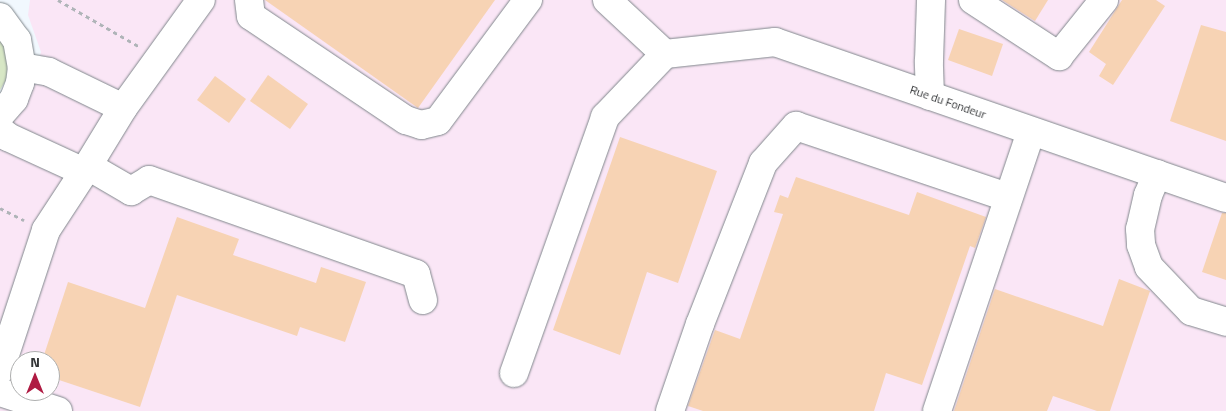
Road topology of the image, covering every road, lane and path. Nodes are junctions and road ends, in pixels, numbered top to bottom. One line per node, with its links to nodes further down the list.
1 (58, 0): 11 (path)
2 (201, 0): 11 (street)
3 (249, 0): 4 (street)
4 (528, 0)
5 (607, 0): 10 (street)
6 (931, 0): 13 (street)
7 (973, 0): 8 (street)
8 (1104, 0)
9 (0, 17): 12 (street)
10 (666, 54): 13 (street, Rue du Fondeur); 25 (street)
11 (159, 58): 14 (street)
12 (22, 67): 14 (street); 15 (street)
13 (930, 96): 17 (street, Rue du Fondeur)
14 (122, 108): 18 (street)
15 (0, 115)
16 (0, 130): 18 (street)
17 (1031, 131): 19 (street, Rue du Fondeur); 20 (street)
18 (86, 169): 22 (street); 24 (street)
19 (1157, 174): 21 (street, Rue du Fondeur); 23 (street)
20 (1007, 197): 28 (street); 29 (street)
21 (1226, 198)
22 (424, 300)
23 (1226, 322)
24 (0, 370)
25 (514, 373)
26 (0, 392): 27 (street)
27 (58, 411)
28 (670, 411)
29 (936, 411)

